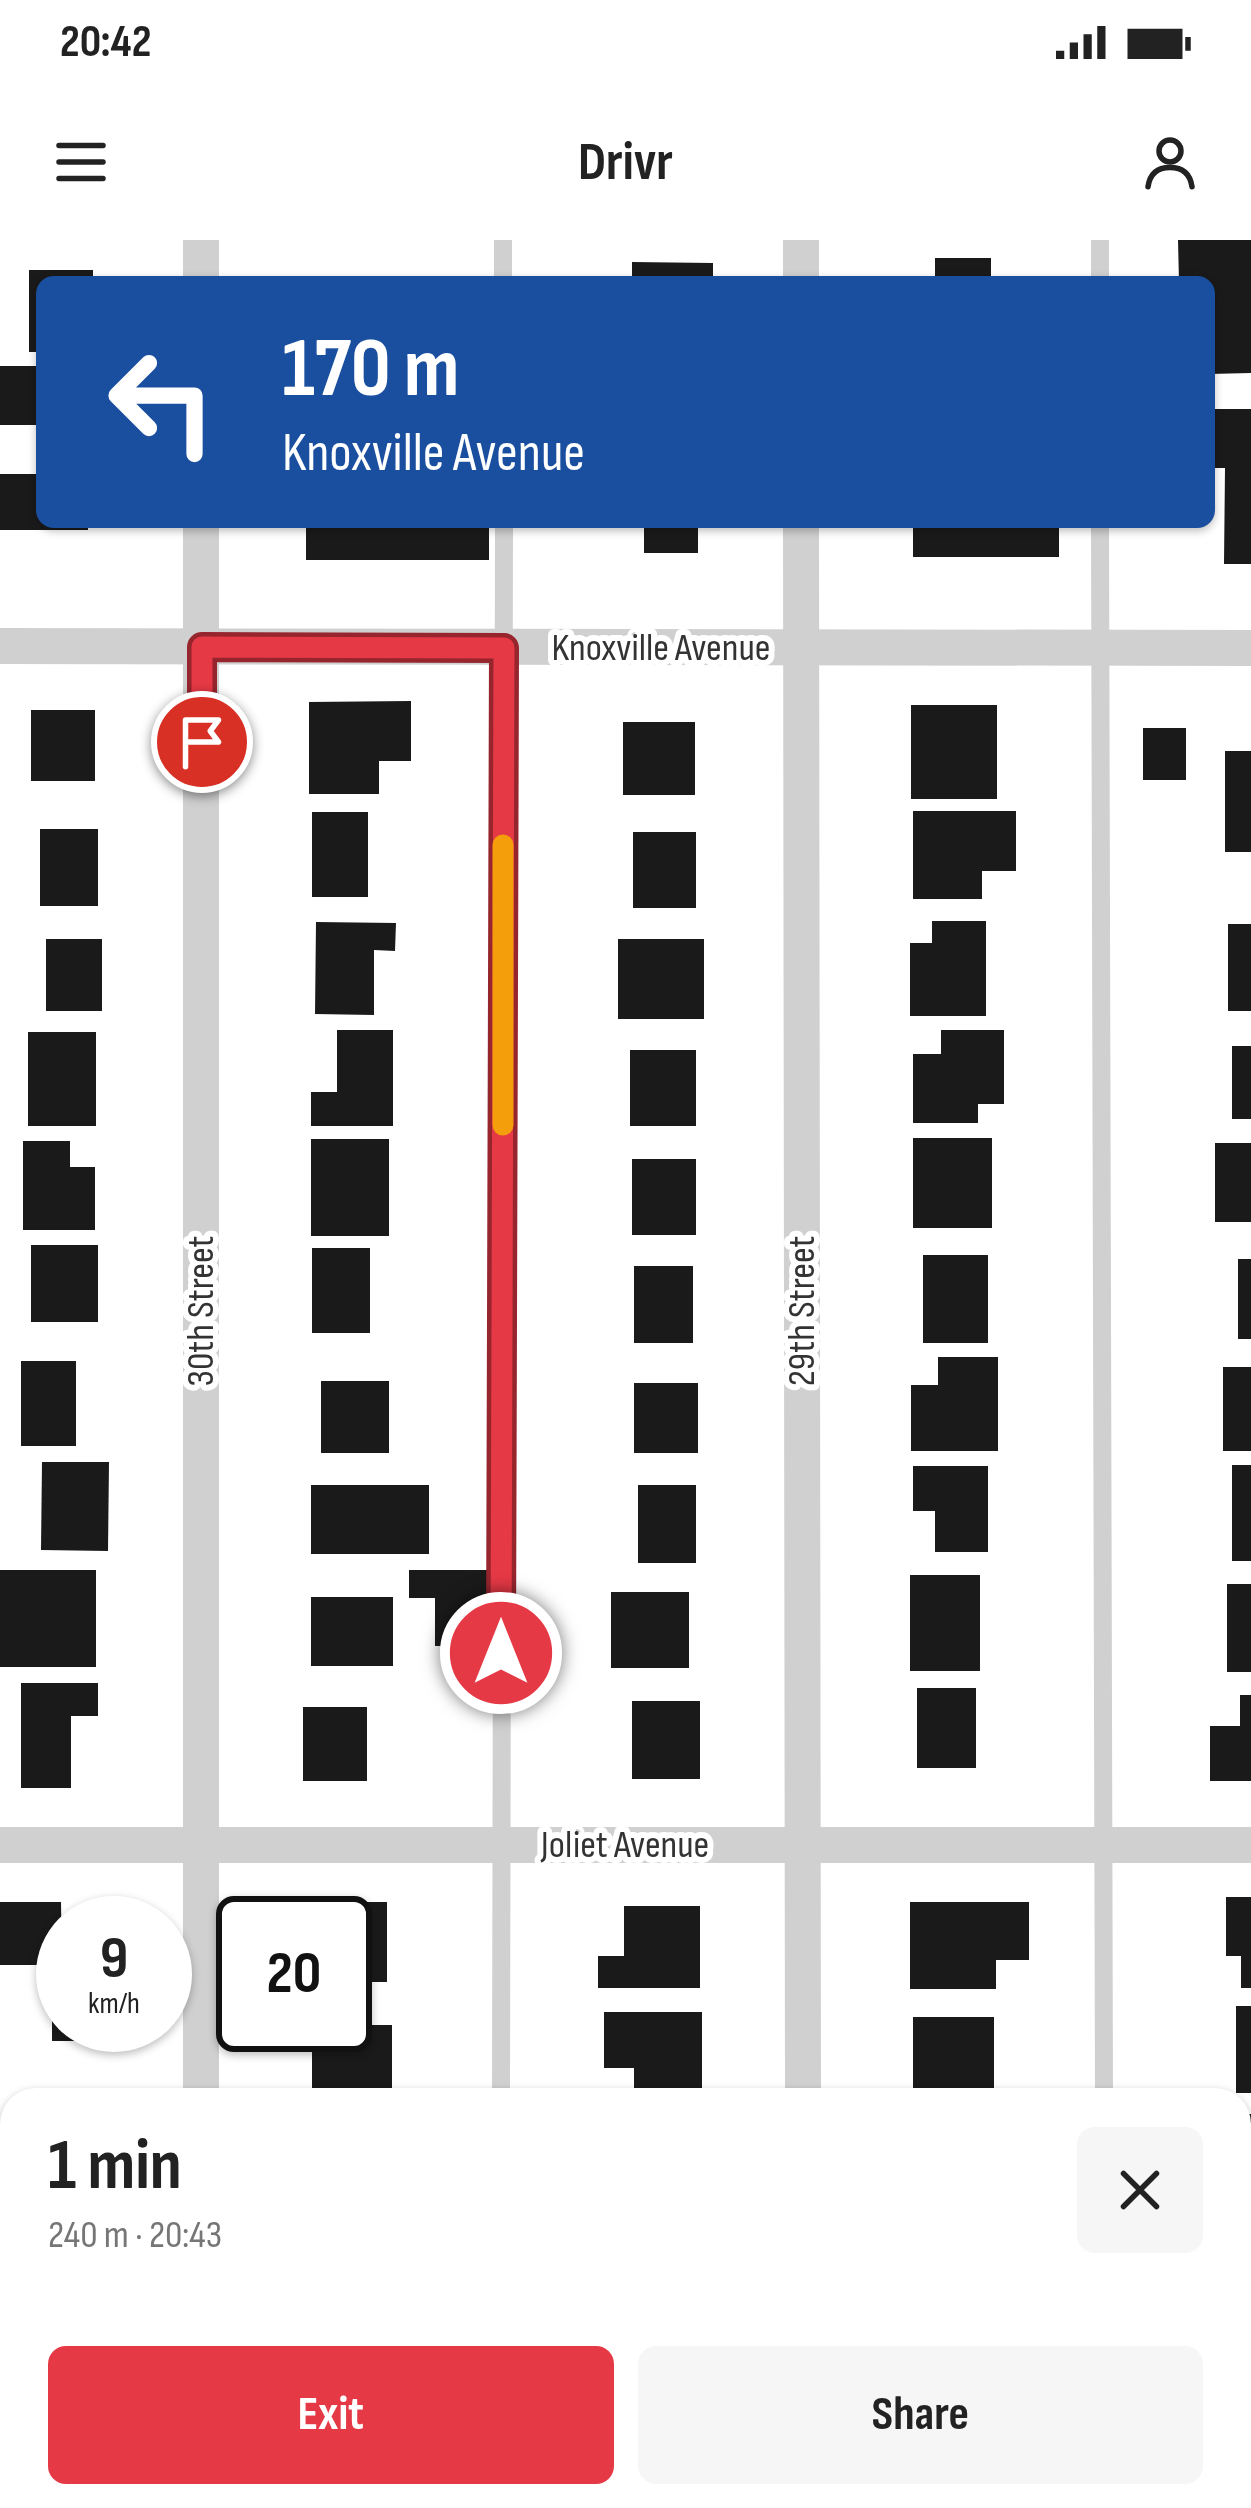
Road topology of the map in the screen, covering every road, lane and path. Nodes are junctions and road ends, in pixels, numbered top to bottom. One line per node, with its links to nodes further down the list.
1 (202, 240): 5 (street)
2 (503, 240): 6 (lane)
3 (801, 240): 7 (street)
4 (1100, 240): 8 (lane)
5 (202, 276)
6 (503, 276)
7 (801, 276)
8 (1100, 276)
9 (202, 528): 14 (street, 30th Street)
10 (504, 528): 15 (lane)
11 (801, 528): 16 (street, 29th Street)
12 (1100, 528): 17 (lane)
13 (0, 646): 14 (street, Knoxville Avenue)
14 (202, 647): 15 (street, Knoxville Avenue); 20 (street, 30th Street)
15 (504, 648): 16 (street, Knoxville Avenue); 21 (lane)
16 (801, 648): 17 (street, Knoxville Avenue); 22 (street, 29th Street)
17 (1101, 648): 18 (street, Knoxville Avenue); 23 (lane)
18 (1251, 648)
19 (0, 1845): 20 (street, Joliet Avenue)
20 (202, 1845): 21 (street, Joliet Avenue); 25 (street, 30th Street)
21 (501, 1845): 22 (street, Joliet Avenue); 26 (lane)
22 (802, 1845): 23 (street, Joliet Avenue); 27 (street, 29th Street)
23 (1101, 1845): 24 (street, Joliet Avenue); 28 (lane)
24 (1251, 1845)
25 (202, 2088)
26 (501, 2088)
27 (803, 2088)
28 (1104, 2088)

